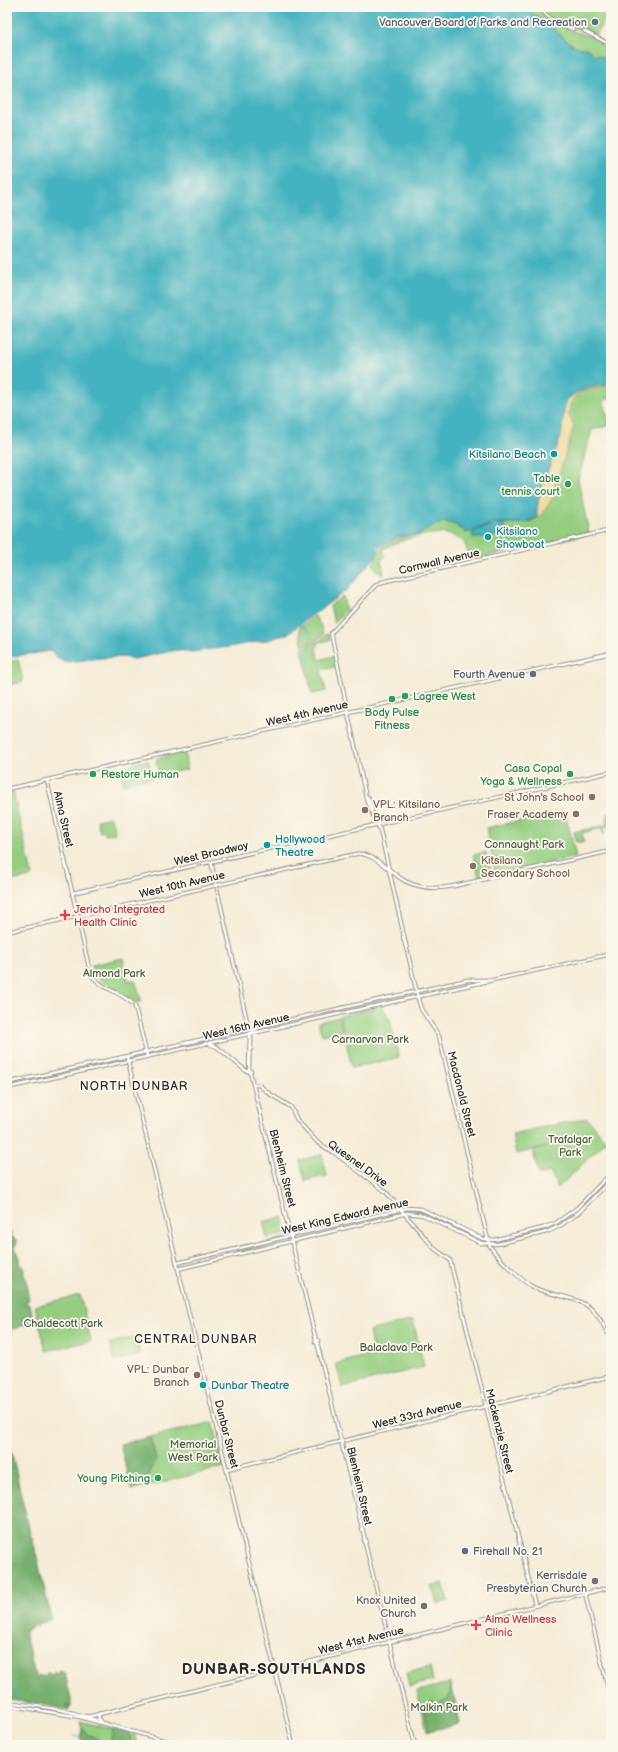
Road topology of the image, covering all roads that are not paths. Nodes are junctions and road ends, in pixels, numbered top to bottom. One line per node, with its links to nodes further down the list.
1 (540, 7): 2 (main road)
2 (574, 29)
3 (584, 31): 4 (main road)
4 (611, 45)
5 (611, 530): 6 (main road, Cornwall Avenue)
6 (331, 632): 8 (main road, Macdonald Street)
7 (611, 653): 8 (main road, West 4th Avenue)
8 (348, 712): 10 (main road, West 4th Avenue); 12 (main road, Macdonald Street)
9 (611, 772): 12 (main road, West Broadway)
10 (47, 780): 11 (main road, West 4th Avenue); 17 (main road, Alma Street)
11 (7, 789)
12 (378, 824): 14 (main road, West Broadway); 15 (main road, Macdonald Street)
13 (611, 851): 15 (main road)
14 (211, 862): 16 (main road, Blenheim Street); 17 (main road, West Broadway)
15 (389, 870): 16 (main road, West 10th Avenue); 22 (main road, Macdonald Street)
16 (216, 885): 18 (main road, West 10th Avenue); 25 (main road, Blenheim Street)
17 (72, 893): 18 (main road, Alma Street)
18 (78, 916): 19 (main road, West 10th Avenue); 30 (main road, Alma Street)
19 (7, 932)
20 (611, 954): 21 (main road, West 16th Avenue)
21 (489, 980): 22 (main road, West 16th Avenue); 23 (main road, West 16th Avenue)
22 (416, 992): 23 (main road, Macdonald Street); 24 (main road, West 16th Avenue)
23 (417, 996): 26 (main road, West 16th Avenue); 45 (main road, Macdonald Street)
24 (262, 1026): 25 (main road, West 16th Avenue); 26 (main road)
25 (249, 1029): 26 (main road, Blenheim Street); 30 (main road, West 16th Avenue)
26 (250, 1034): 27 (main road, West 16th Avenue); 34 (main road, Blenheim Street)
27 (218, 1041): 28 (main road, West 16th Avenue); 29 (main road)
28 (207, 1044): 29 (main road); 31 (main road, West 16th Avenue)
29 (217, 1047): 34 (main road)
30 (146, 1052): 31 (main road); 32 (main road, West 16th Avenue)
31 (147, 1056): 33 (main road, West 16th Avenue)
32 (127, 1057): 33 (main road, Dunbar Street); 35 (main road, West 16th Avenue)
33 (128, 1061): 37 (main road, West 16th Avenue); 54 (main road, Dunbar Street)
34 (251, 1070): 36 (main road, Blenheim Street)
35 (7, 1083)
36 (254, 1085): 40 (main road, Quesnel Drive); 46 (main road, Blenheim Street)
37 (7, 1088)
38 (611, 1173): 48 (main road, West King Edward Avenue)
39 (611, 1180): 51 (main road, West King Edward Avenue)
40 (401, 1209): 42 (main road, Quesnel Drive); 44 (main road, West King Edward Avenue); 47 (main road, West King Edward Avenue)
41 (411, 1213): 42 (main road, West King Edward Avenue); 43 (main road); 51 (main road, West King Edward Avenue)
42 (405, 1214): 43 (main road, Quesnel Drive); 49 (main road, West King Edward Avenue)
43 (409, 1218): 52 (main road, Quesnel Drive)
44 (301, 1233): 46 (main road, West King Edward Avenue); 49 (main road)
45 (486, 1233): 47 (main road); 48 (main road, Macdonald Street)
46 (291, 1236): 49 (main road, Blenheim Street); 50 (main road); 53 (main road, West King Edward Avenue)
47 (480, 1238): 48 (main road, West King Edward Avenue)
48 (488, 1240): 51 (main road, Macdonald Street)
49 (292, 1241): 50 (main road, West King Edward Avenue); 59 (main road, Blenheim Street)
50 (278, 1244): 55 (main road, West King Edward Avenue)
51 (489, 1244): 56 (main road)
52 (450, 1260): 58 (main road, Mackenzie Street)
53 (187, 1261): 54 (main road, West King Edward Avenue); 55 (main road)
54 (177, 1264): 55 (main road, Dunbar Street)
55 (178, 1269): 60 (main road, Dunbar Street)
56 (611, 1340)
57 (611, 1376): 58 (main road, West 33rd Avenue)
58 (486, 1406): 59 (main road, West 33rd Avenue); 63 (main road, Mackenzie Street)
59 (341, 1441): 60 (main road, West 33rd Avenue); 64 (main road, Blenheim Street)
60 (227, 1469): 65 (main road, Dunbar Street)
61 (611, 1587): 62 (main road, West 41st Avenue)
62 (585, 1593): 63 (main road, West 41st Avenue); 66 (main road)
63 (535, 1605): 64 (main road, West 41st Avenue)
64 (389, 1641): 65 (main road, West 41st Avenue); 77 (main road, Blenheim Street)
65 (276, 1669): 69 (main road, West 41st Avenue); 76 (main road, Dunbar Street)
66 (611, 1701)
67 (7, 1702): 71 (main road)
68 (7, 1705): 71 (main road)
69 (100, 1713): 70 (main road, West 41st Avenue); 74 (main road)
70 (92, 1715): 71 (main road, West 41st Avenue); 72 (main road, West 41st Avenue)
71 (82, 1716): 72 (main road, West 41st Avenue); 73 (main road)
72 (86, 1717): 73 (main road)
73 (97, 1722): 74 (main road)
74 (101, 1723): 75 (main road)
75 (181, 1745)
76 (293, 1745)
77 (415, 1745)

